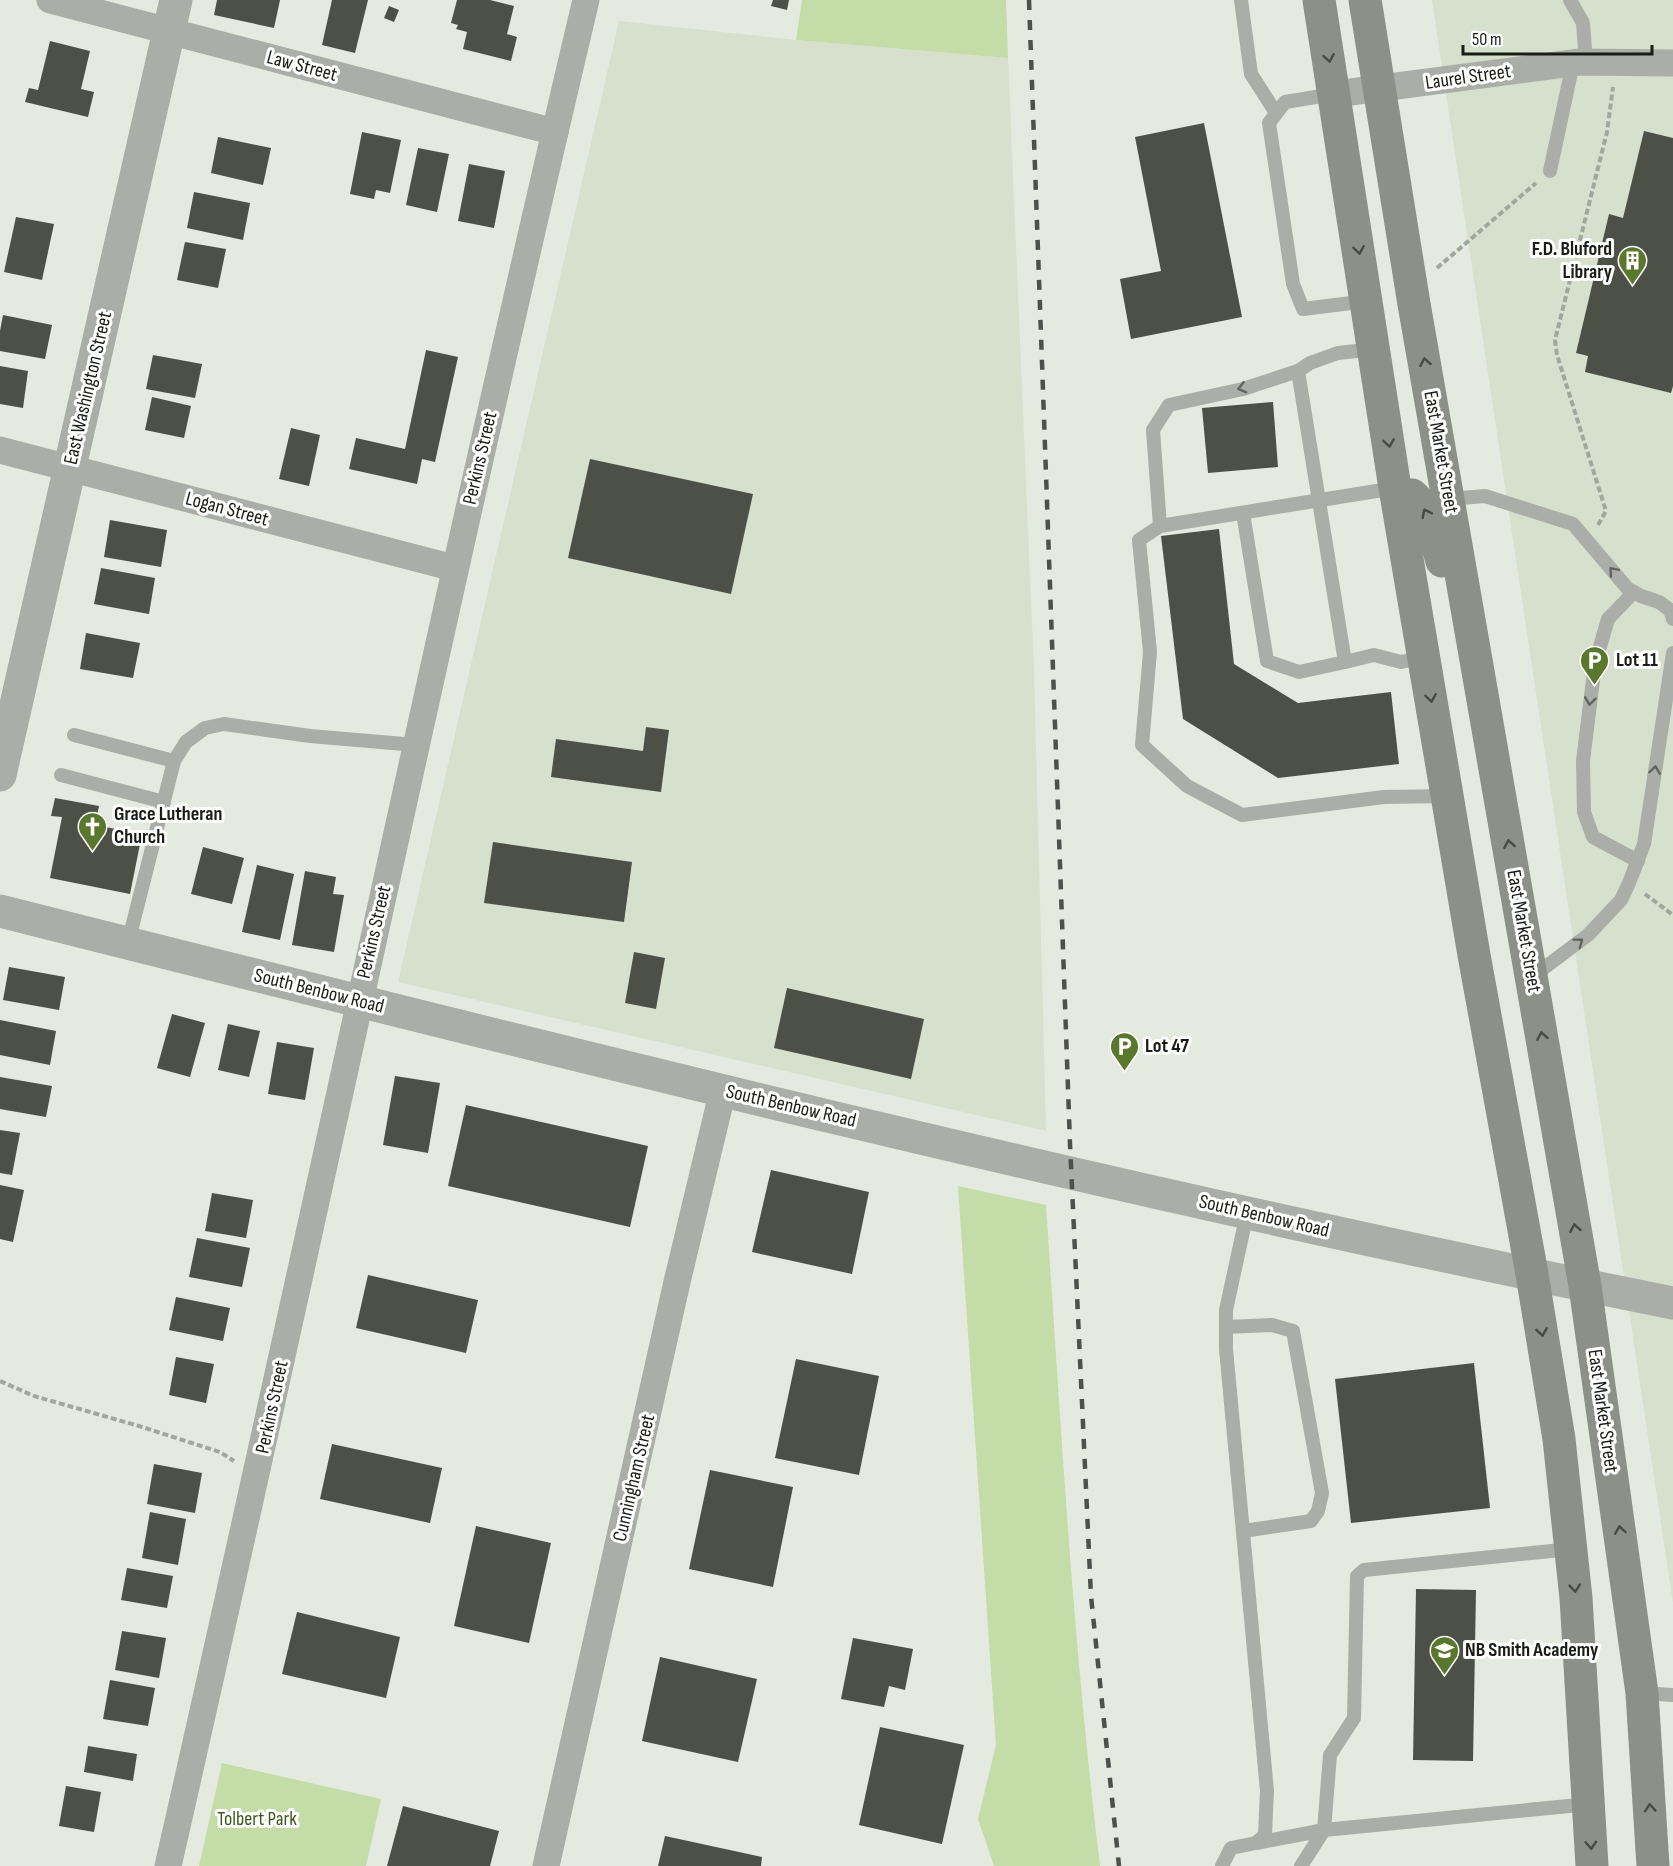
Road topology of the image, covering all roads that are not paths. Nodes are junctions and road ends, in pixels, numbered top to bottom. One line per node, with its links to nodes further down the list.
1 (50, 0): 8 (street, Law Street)
2 (176, 0): 8 (street, East Washington Street)
3 (586, 0): 14 (street, Perkins Street)
4 (1241, 0): 13 (lane)
5 (1319, 0): 12 (main road, one-way to 12)
6 (1365, 0): 11 (main road, East Market Street)
7 (1570, 0): 9 (lane)
8 (169, 32): 14 (street, Law Street); 20 (street, East Washington Street)
9 (1579, 63): 10 (street, Laurel Street); 11 (street, Laurel Street); 15 (lane)
10 (1673, 63)
11 (1380, 90): 12 (street, Laurel Street); 22 (main road, East Market Street, one-way to 11)
12 (1335, 94): 13 (lane); 16 (main road, one-way to 16)
13 (1276, 113): 16 (lane)
14 (555, 132): 26 (street, Perkins Street)
15 (1550, 171)
16 (1367, 301): 17 (main road)
17 (1374, 349): 18 (lane); 21 (main road, one-way to 21)
18 (1298, 371): 23 (lane); 25 (lane, one-way to 25)
19 (0, 450): 20 (street, Logan Street)
20 (70, 468): 26 (street, Logan Street); 36 (street, East Washington Street)
21 (1396, 492): 23 (lane); 30 (main road); 32 (main road, one-way to 21)
22 (1449, 499): 27 (lane, one-way to 22); 32 (main road, East Market Street)
23 (1319, 500): 24 (lane); 31 (lane)
24 (1243, 513): 25 (lane); 31 (lane)
25 (1160, 526): 38 (lane)
26 (454, 568): 34 (street, Perkins Street)
27 (1634, 592): 28 (lane); 40 (lane, one-way to 40)
28 (1673, 619)
29 (1673, 653): 40 (lane, one-way to 29)
30 (1424, 657): 31 (lane); 38 (main road, one-way to 38)
31 (1345, 662)
32 (1482, 689): 43 (main road, East Market Street, one-way to 32)
33 (74, 735): 35 (lane)
34 (416, 745): 35 (lane); 44 (street, Perkins Street)
35 (174, 761): 39 (lane)
36 (0, 775)
37 (61, 775): 39 (lane)
38 (1447, 796): 47 (main road)
39 (164, 802): 42 (lane)
40 (1638, 861): 43 (lane, one-way to 40)
41 (0, 911): 42 (street, South Benbow Road)
42 (128, 943): 44 (street, South Benbow Road)
43 (1532, 977): 48 (main road, East Market Street, one-way to 43)
44 (358, 1002): 45 (street, South Benbow Road); 57 (street, Perkins Street)
45 (723, 1089): 46 (street, South Benbow Road); 58 (street, Cunningham Street)
46 (1247, 1213): 47 (street, South Benbow Road); 50 (lane)
47 (1532, 1274): 48 (street, South Benbow Road); 52 (main road, one-way to 52)
48 (1585, 1286): 49 (street, South Benbow Road); 53 (main road, East Market Street, one-way to 48)
49 (1673, 1303)
50 (1226, 1327): 51 (lane); 51 (lane)
51 (1243, 1531): 56 (lane)
52 (1571, 1549): 54 (main road, one-way to 54); 55 (lane)
53 (1658, 1694): 62 (main road, East Market Street, one-way to 53)
54 (1589, 1804): 55 (lane); 61 (main road, one-way to 61)
55 (1324, 1830): 56 (lane); 60 (lane)
56 (1256, 1843): 59 (lane)
57 (168, 1866)
58 (546, 1866)
59 (1222, 1866)
60 (1300, 1866)
61 (1592, 1866)
62 (1653, 1866)

